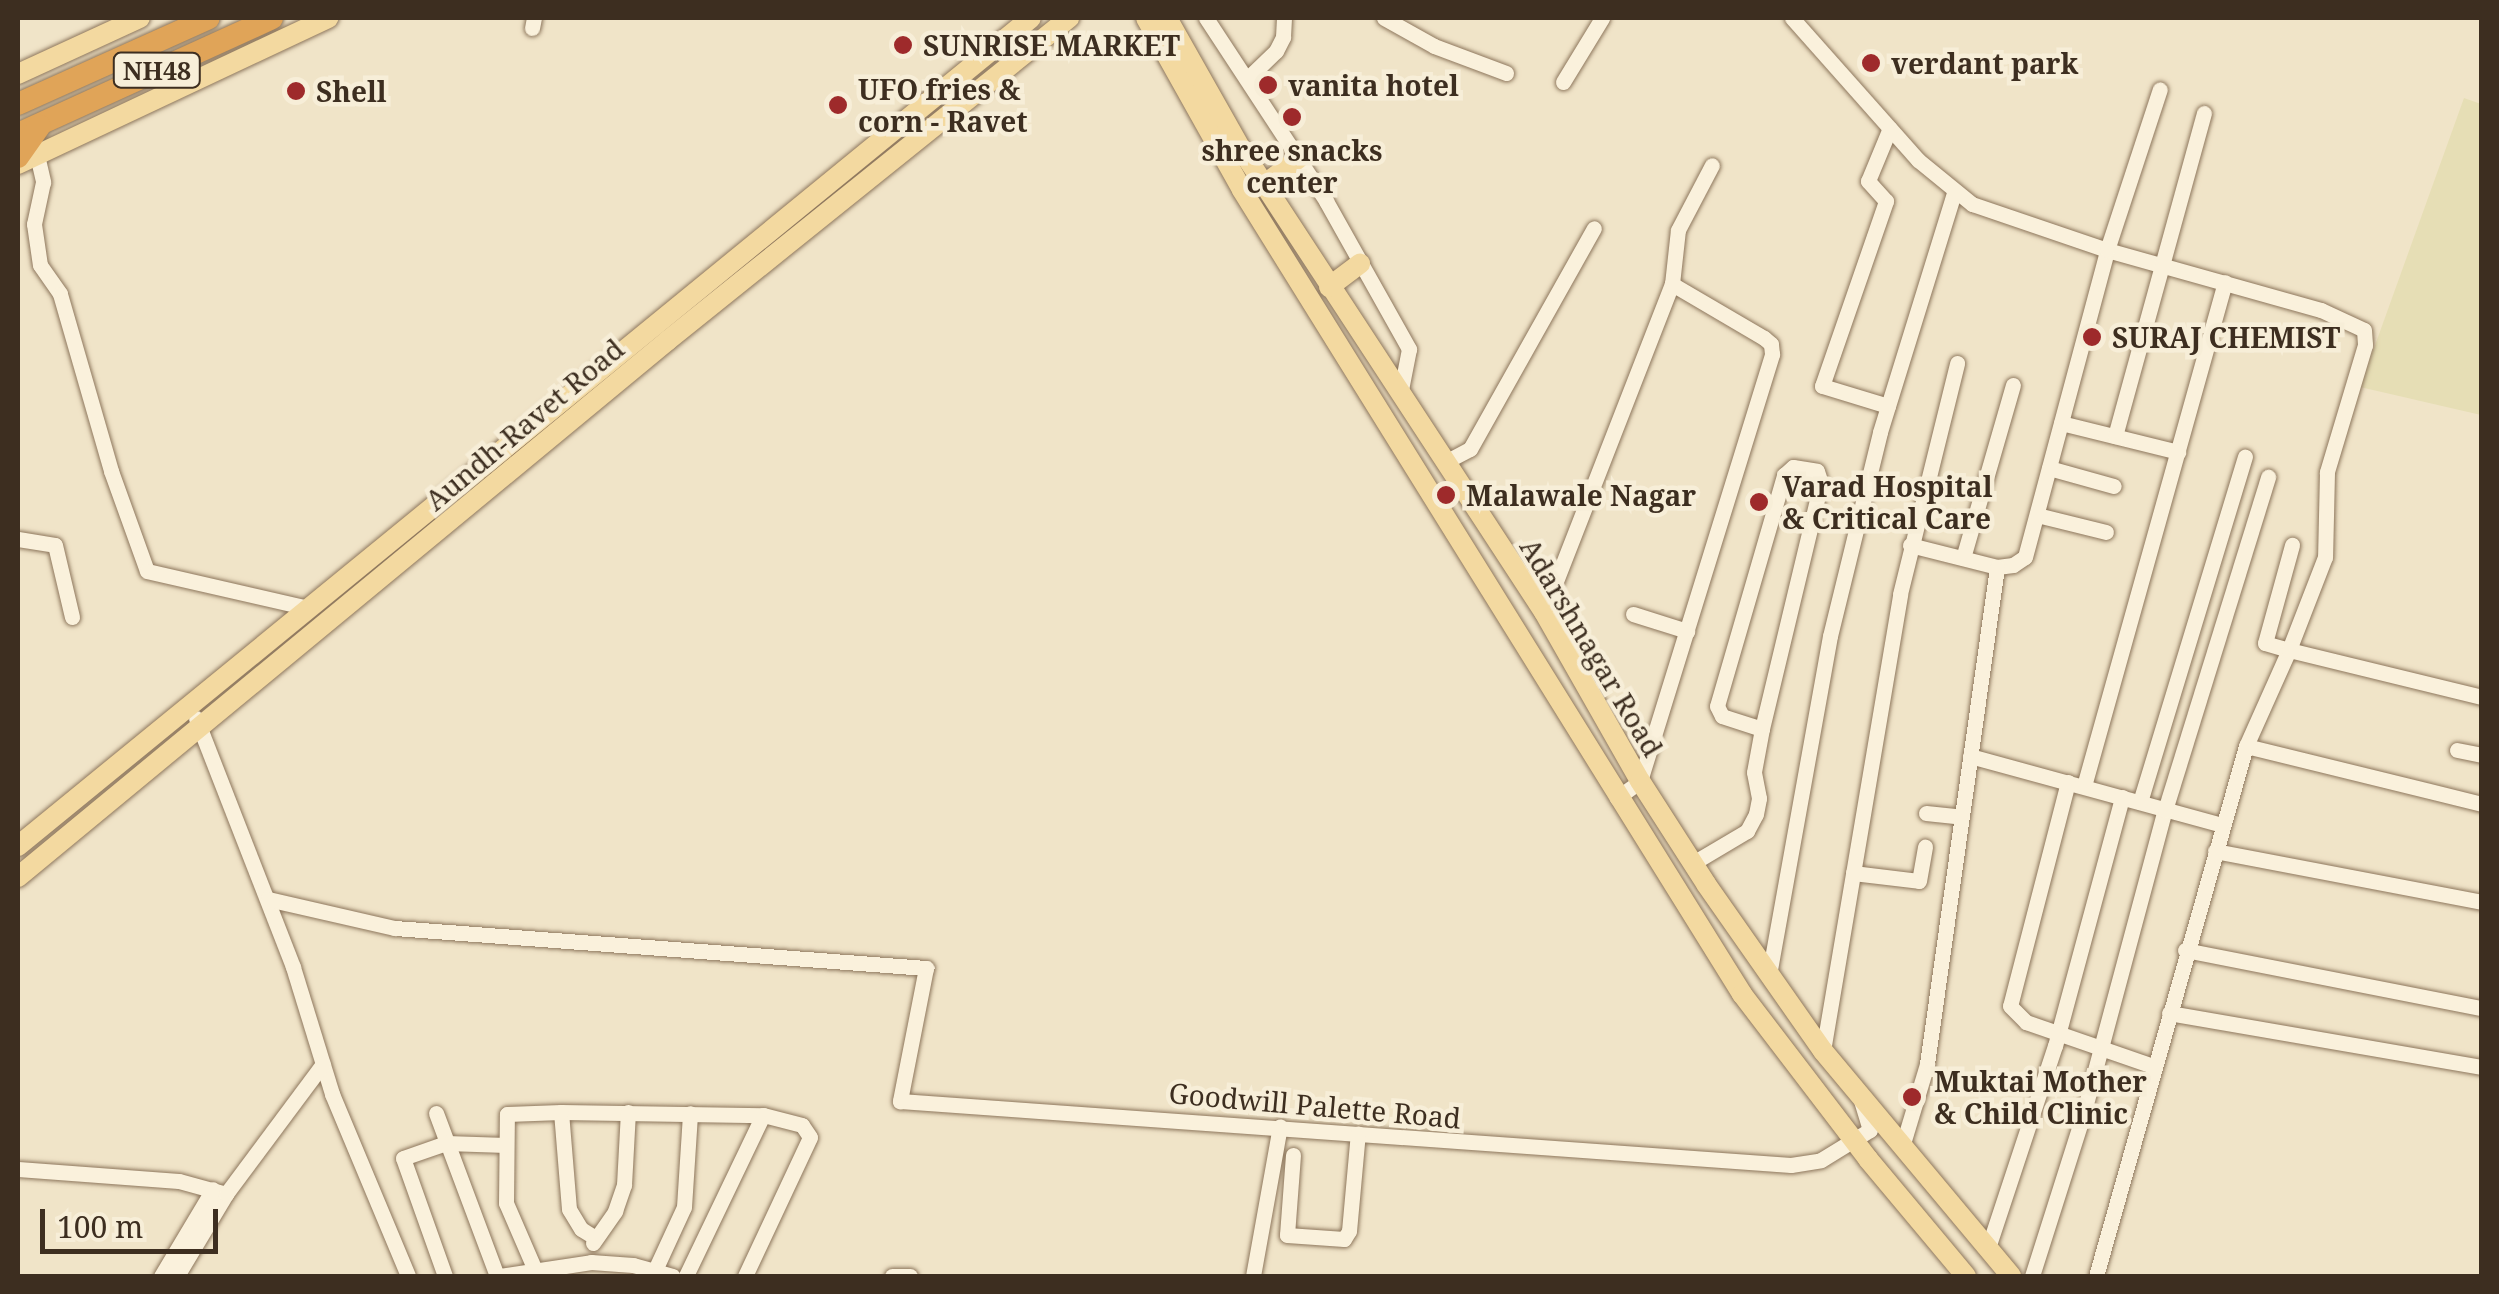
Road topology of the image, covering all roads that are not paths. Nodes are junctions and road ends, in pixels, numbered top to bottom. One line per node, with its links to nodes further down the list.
1 (140, 18): 15 (main road)
2 (209, 18): 19 (highway, NH48)
3 (272, 18): 21 (highway, NH48)
4 (328, 18): 25 (main road)
5 (1031, 18): 55 (main road, Aundh-Ravet Road)
6 (1069, 18): 63 (main road, Aundh-Ravet Road)
7 (1146, 18): 72 (main road, Adarshnagar Road)
8 (1167, 18): 27 (main road, Adarshnagar Road)
9 (1206, 18): 16 (street)
10 (1284, 18): 16 (street)
11 (1384, 18): 14 (street)
12 (1602, 18): 17 (street)
13 (1799, 20): 22 (street)
14 (1506, 73)
15 (18, 74)
16 (1248, 78): 24 (street)
17 (1564, 82)
18 (2160, 89): 30 (street)
19 (18, 104)
20 (2204, 113): 32 (street)
21 (42, 123): 23 (highway, NH48); 25 (highway)
22 (1890, 128): 28 (street); 39 (street)
23 (18, 134)
24 (1299, 158): 27 (main road); 31 (street)
25 (24, 159): 55 (street)
26 (1712, 165): 34 (street)
27 (1265, 184): 35 (main road, Adarshnagar Road)
28 (1954, 192): 30 (street); 39 (street)
29 (1594, 228): 44 (street)
30 (2108, 250): 32 (street); 40 (street)
31 (1360, 264): 35 (main road); 38 (street)
32 (2162, 264): 33 (street); 41 (street)
33 (2225, 282): 42 (street); 60 (street)
34 (1672, 284): 56 (street); 59 (street)
35 (1329, 286): 38 (main road, Adarshnagar Road)
36 (1957, 363): 51 (street)
37 (2013, 385): 53 (street)
38 (1400, 395): 44 (main road, Adarshnagar Road)
39 (1888, 406): 88 (street)
40 (2061, 423): 41 (street); 45 (street)
41 (2114, 436): 42 (street)
42 (2178, 452): 70 (street)
43 (2246, 457): 73 (street)
44 (1447, 461): 56 (main road, Adarshnagar Road)
45 (2049, 468): 47 (street); 48 (street)
46 (2268, 477): 75 (street)
47 (2114, 486)
48 (2036, 515): 49 (street); 54 (street)
49 (2106, 532)
50 (18, 539): 58 (street)
51 (1910, 545): 53 (street); 83 (street)
52 (2292, 546): 60 (street)
53 (1962, 558): 54 (street)
54 (1997, 567): 67 (street)
55 (309, 608): 62 (main road, Aundh-Ravet Road)
56 (1544, 612): 69 (main road, Adarshnagar Road)
57 (1633, 614): 59 (street)
58 (72, 617)
59 (1687, 631): 69 (street)
60 (2288, 650): 61 (street); 65 (street)
61 (2482, 697)
62 (190, 705): 63 (street); 79 (main road, Aundh-Ravet Road)
63 (202, 727): 84 (main road, Aundh-Ravet Road); 85 (street)
64 (1762, 729): 64 (street); 82 (street)
65 (2246, 746): 74 (street); 78 (street)
66 (2457, 750): 68 (street)
67 (1970, 756): 70 (street); 77 (street)
68 (2482, 756)
69 (1640, 781): 72 (street); 82 (main road, Adarshnagar Road)
70 (2076, 784): 71 (street); 91 (street)
71 (2122, 797): 73 (street); 91 (street)
72 (1617, 798): 105 (main road, Adarshnagar Road)
73 (2140, 802): 75 (street)
74 (2482, 804)
75 (2165, 810): 78 (street); 92 (street)
76 (1926, 813): 77 (street)
77 (1962, 817): 108 (street)
78 (2222, 825): 81 (street)
79 (18, 846)
80 (1925, 847): 83 (street)
81 (2216, 851): 86 (street); 87 (street)
82 (1693, 863): 88 (main road, Adarshnagar Road)
83 (1853, 872): 93 (street)
84 (18, 877)
85 (268, 898): 94 (street); 103 (street, Goodwill Palette Road)
86 (2482, 902)
87 (2186, 950): 89 (street); 90 (street)
88 (1769, 975): 93 (main road, Adarshnagar Road)
89 (2482, 1008)
90 (2169, 1013): 95 (street); 96 (street)
91 (2058, 1032): 92 (street); 113 (street)
92 (2102, 1047): 95 (street); 130 (street)
93 (1824, 1051): 97 (main road, Adarshnagar Road)
94 (324, 1064): 111 (street); 119 (street)
95 (2154, 1066): 131 (street)
96 (2482, 1067)
97 (1859, 1092): 105 (street); 108 (main road, Adarshnagar Road)
98 (561, 1112): 99 (street); 107 (street); 112 (street)
99 (628, 1112): 101 (street); 112 (street)
100 (436, 1113): 106 (street)
101 (690, 1114): 102 (street); 116 (street)
102 (764, 1115): 123 (street); 124 (street)
103 (1280, 1126): 104 (street, Goodwill Palette Road); 127 (street)
104 (1358, 1133): 105 (street, Goodwill Palette Road); 109 (street)
105 (1854, 1141): 128 (main road, Adarshnagar Road)
106 (446, 1144): 107 (street); 120 (street); 121 (street)
107 (506, 1145): 115 (street)
108 (1902, 1147): 113 (main road, Adarshnagar Road)
109 (1294, 1155)
110 (18, 1169): 111 (street)
111 (220, 1192): 117 (street); 118 (street)
112 (594, 1238): 114 (street)
113 (1988, 1248): 129 (main road, Adarshnagar Road)
114 (591, 1262): 115 (street); 116 (street)
115 (535, 1270): 121 (street)
116 (655, 1270): 122 (street)
117 (161, 1276)
118 (177, 1276)
119 (408, 1276)
120 (445, 1276)
121 (498, 1276)
122 (672, 1276)
123 (686, 1276)
124 (745, 1276)
125 (892, 1276): 126 (street)
126 (910, 1276)
127 (1253, 1276)
128 (1966, 1276)
129 (2010, 1276)
130 (2032, 1276)
131 (2096, 1276)

